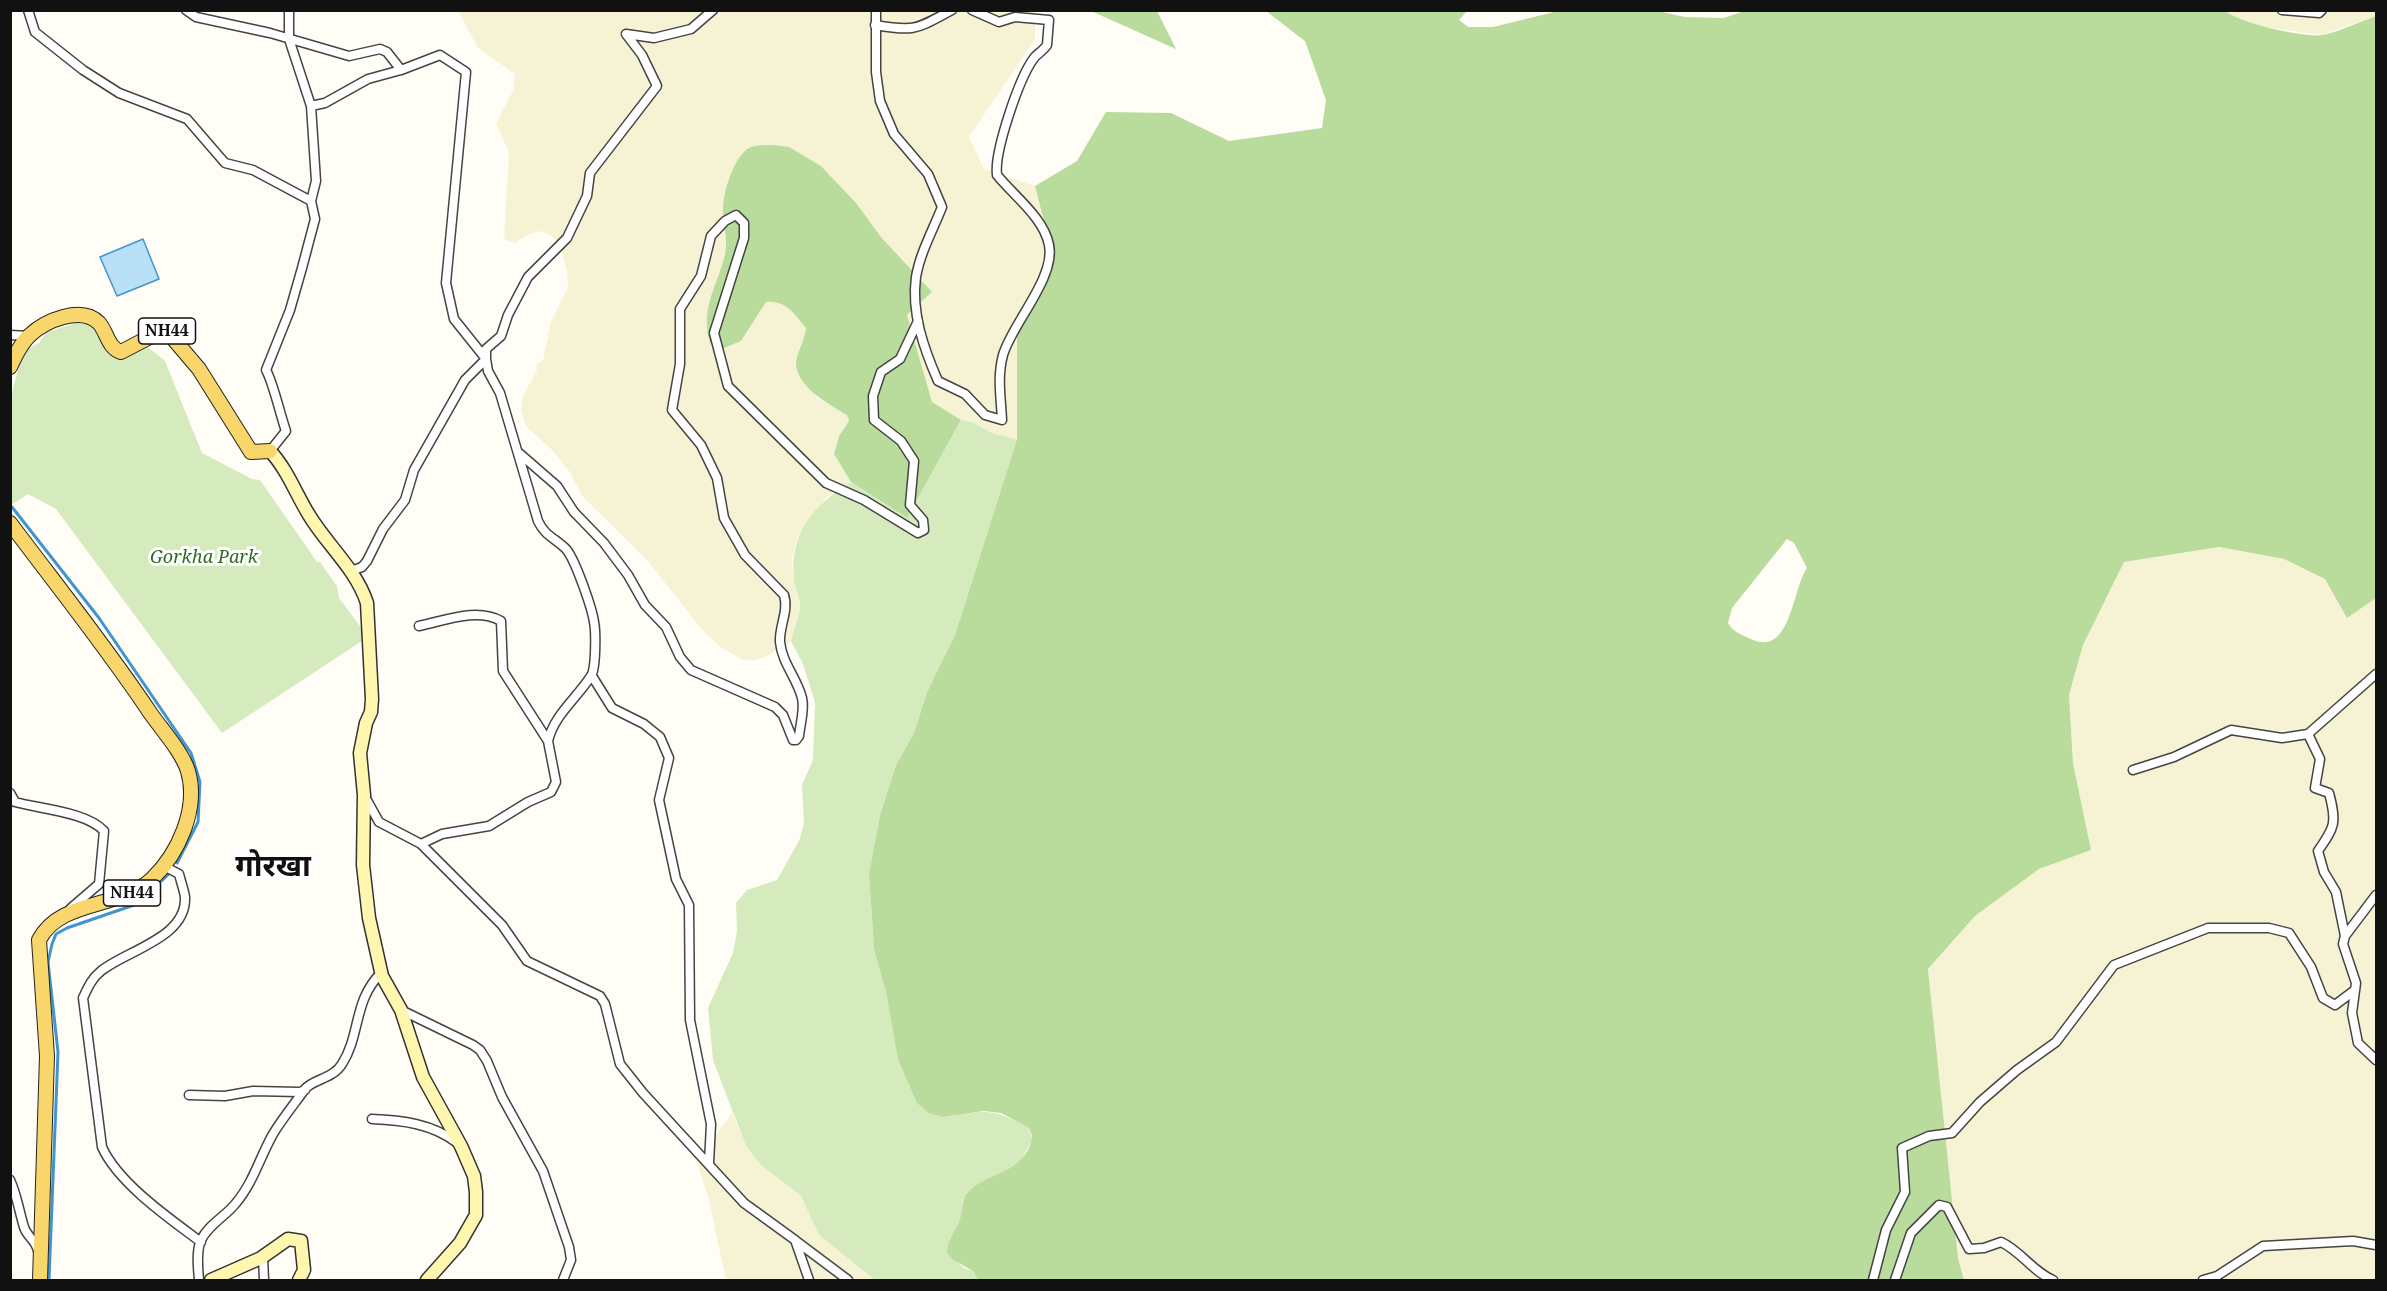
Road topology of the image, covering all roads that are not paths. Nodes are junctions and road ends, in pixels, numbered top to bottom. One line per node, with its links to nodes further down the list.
1 (28, 10): 15 (street)
2 (186, 10): 12 (street)
3 (289, 10): 12 (street)
4 (712, 10): 20 (street)
5 (876, 10): 11 (street)
6 (952, 10): 11 (street)
7 (972, 10): 10 (street)
8 (2282, 10): 9 (street)
9 (2322, 10)
10 (1029, 14): 16 (street)
11 (875, 25): 16 (street)
12 (289, 39): 13 (street); 14 (street)
13 (400, 70): 14 (street); 20 (street)
14 (311, 106): 15 (street)
15 (311, 201): 22 (street)
16 (918, 321): 23 (street)
17 (10, 335): 18 (street)
18 (29, 336): 21 (main road, NH44); 22 (main road, NH44)
19 (10, 346): 21 (street)
20 (486, 359): 23 (street); 25 (street)
21 (12, 364)
22 (270, 451): 25 (street)
23 (519, 453): 28 (street)
24 (10, 523): 35 (main road, NH44)
25 (351, 571): 33 (street)
26 (419, 626): 30 (street)
27 (2376, 674): 29 (street)
28 (592, 676): 30 (street); 47 (street)
29 (2308, 734): 31 (street); 38 (street)
30 (548, 741): 34 (street)
31 (2133, 770)
32 (10, 793): 37 (street)
33 (364, 795): 34 (street); 39 (street)
34 (421, 844): 47 (street)
35 (164, 866): 37 (main road, NH44); 50 (street)
36 (2376, 895): 38 (street)
37 (63, 916): 53 (main road, NH44)
38 (2345, 936): 40 (street)
39 (381, 973): 41 (street); 43 (street)
40 (2355, 990): 42 (street); 62 (street)
41 (401, 1010): 46 (street); 59 (street)
42 (2376, 1060)
43 (305, 1090): 44 (street); 50 (street)
44 (189, 1095)
45 (372, 1119): 46 (street)
46 (461, 1146): 58 (street)
47 (709, 1163): 49 (street)
48 (10, 1180): 53 (street)
49 (795, 1240): 60 (street); 61 (street)
50 (201, 1242): 54 (street)
51 (2376, 1245): 65 (street)
52 (263, 1257): 55 (street); 56 (street); 57 (street)
53 (40, 1273)
54 (200, 1281)
55 (211, 1281)
56 (264, 1281)
57 (299, 1281)
58 (427, 1281)
59 (562, 1281)
60 (808, 1281)
61 (848, 1281)
62 (1873, 1281)
63 (1895, 1281): 64 (street)
64 (2053, 1281)
65 (2203, 1281)

